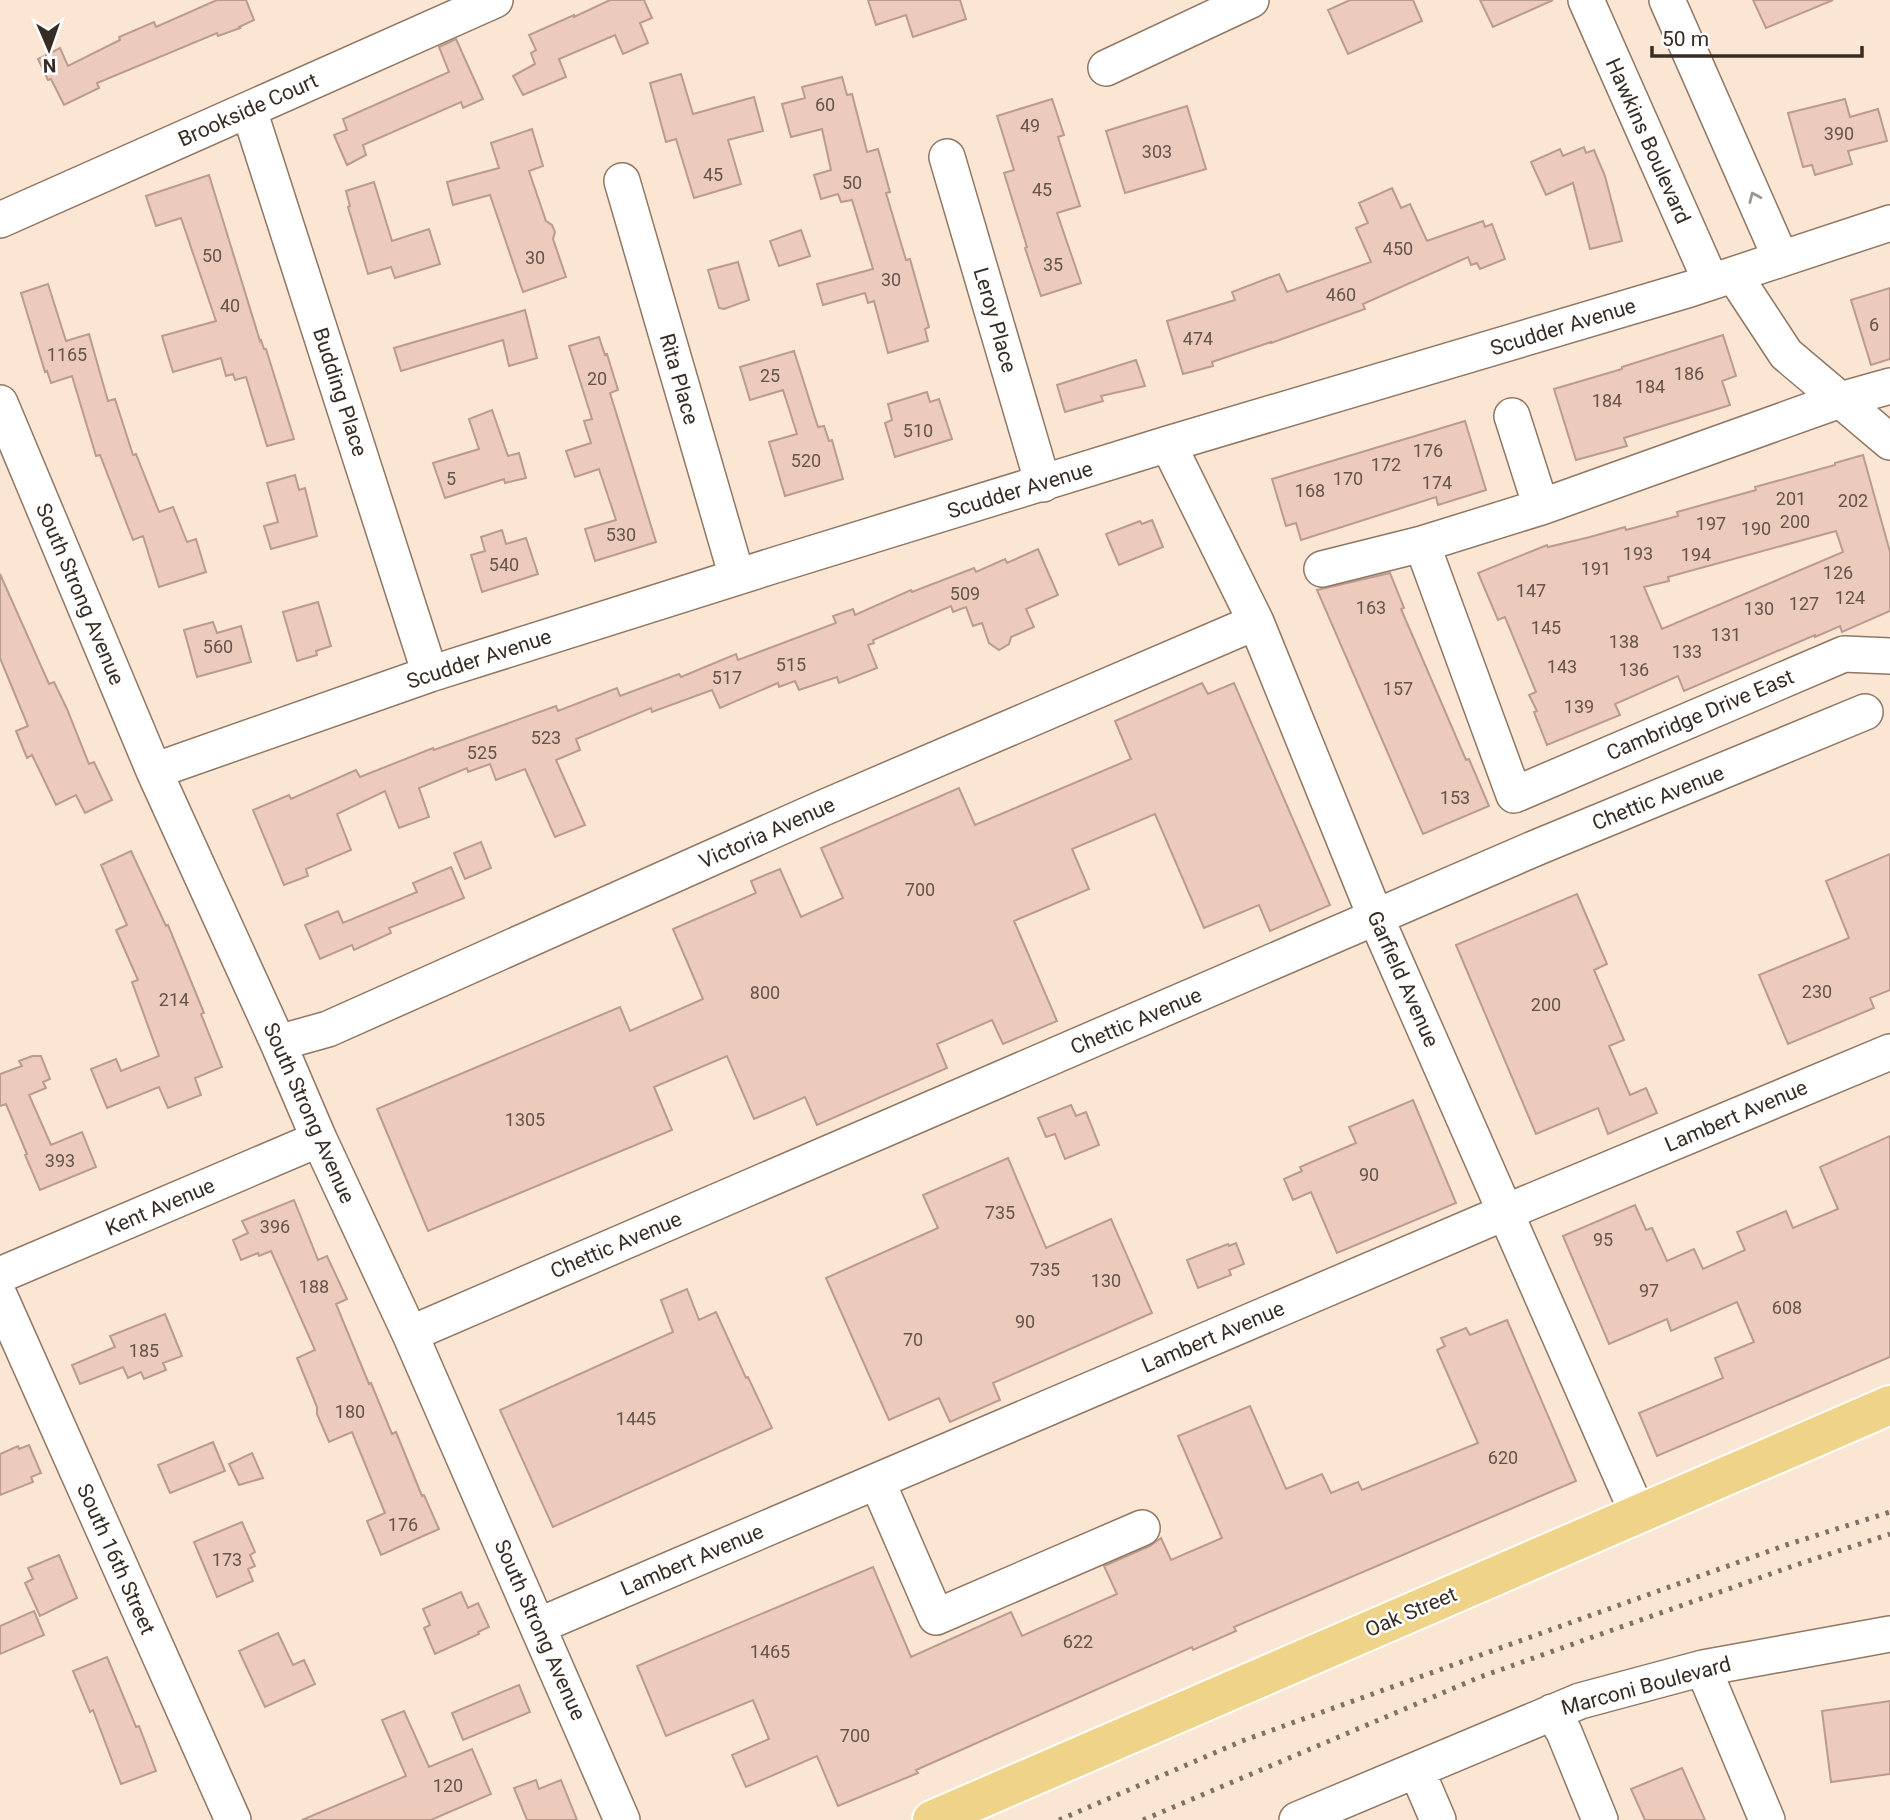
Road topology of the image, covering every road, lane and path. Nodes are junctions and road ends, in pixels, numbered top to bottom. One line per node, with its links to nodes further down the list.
1 (495, 0): 6 (street, Brookside Court)
2 (1251, 0): 5 (street)
3 (1586, 0): 12 (street, Hawkins Boulevard)
4 (1667, 0): 11 (street, one-way to 4)
5 (1106, 68)
6 (249, 110): 9 (street, Brookside Court); 26 (street, Budding Place)
7 (947, 157): 19 (street, Leroy Place)
8 (622, 181): 23 (street, Rita Place)
9 (0, 220)
10 (1890, 223): 11 (street, Scudder Avenue)
11 (1782, 259): 12 (street, Scudder Avenue)
12 (1722, 278): 14 (street, Hawkins Boulevard); 18 (street, Scudder Avenue)
13 (1890, 386): 14 (street)
14 (1840, 400): 17 (street, Hawkins Boulevard); 20 (street)
15 (0, 403): 28 (street, South Strong Avenue)
16 (1512, 416): 20 (street)
17 (1890, 442)
18 (1168, 444): 19 (street, Scudder Avenue); 24 (street, Garfield Avenue)
19 (1043, 484): 23 (street, Scudder Avenue)
20 (1541, 507): 21 (street)
21 (1422, 544): 22 (street); 25 (street, Cambridge Drive East)
22 (1322, 569)
23 (737, 577): 26 (street, Scudder Avenue)
24 (1256, 622): 29 (street, Garfield Avenue); 30 (street, Victoria Avenue)
25 (1890, 656)
26 (430, 674): 28 (street, Scudder Avenue)
27 (1865, 712): 29 (street, Chettic Avenue)
28 (155, 771): 30 (street, South Strong Avenue)
29 (1376, 918): 33 (street, Garfield Avenue); 36 (street, Chettic Avenue)
30 (278, 1043): 32 (street, South Strong Avenue)
31 (1890, 1052): 33 (street, Lambert Avenue)
32 (319, 1139): 34 (street, Kent Avenue); 36 (street, South Strong Avenue)
33 (1506, 1212): 38 (street, Lambert Avenue); 39 (street, Garfield Avenue)
34 (0, 1275)
35 (0, 1297): 46 (street, South 16th Street)
36 (410, 1334): 41 (street, South Strong Avenue)
37 (1890, 1405): 39 (main road, Oak Street)
38 (877, 1481): 40 (street); 41 (street, Lambert Avenue)
39 (1638, 1514): 48 (main road, Oak Street)
40 (1142, 1528)
41 (538, 1626): 47 (street, South Strong Avenue)
42 (1890, 1634): 43 (street, Marconi Boulevard)
43 (1703, 1668): 44 (street, Marconi Boulevard); 52 (street)
44 (1552, 1712): 45 (street, Marconi Boulevard); 51 (street)
45 (1417, 1771): 49 (street, Marconi Boulevard); 50 (street)
46 (233, 1820)
47 (622, 1820)
48 (932, 1820)
49 (1297, 1820)
50 (1437, 1820)
51 (1600, 1820)
52 (1767, 1820)

